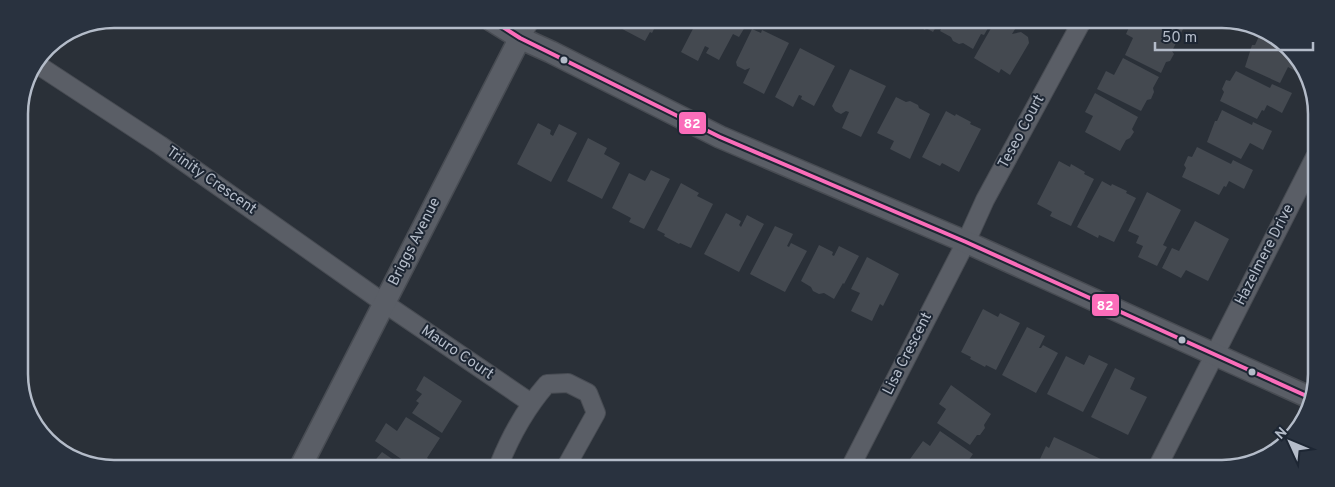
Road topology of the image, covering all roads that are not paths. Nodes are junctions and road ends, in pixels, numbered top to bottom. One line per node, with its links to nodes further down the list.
1 (1078, 28): 5 (street, Teseo Court)
2 (525, 30): 5 (street); 6 (street, Briggs Avenue)
3 (41, 67): 6 (street, Trinity Crescent)
4 (1308, 172): 7 (street, Hazelmere Drive)
5 (966, 242): 7 (street); 10 (street, Lisa Crescent)
6 (384, 303): 9 (street, Mauro Court); 12 (street, Briggs Avenue)
7 (1215, 353): 8 (street); 11 (street, Hazelmere Drive)
8 (1304, 395)
9 (530, 403): 13 (street); 14 (street)
10 (854, 459)
11 (1162, 459)
12 (304, 460)
13 (501, 460)
14 (570, 460)

